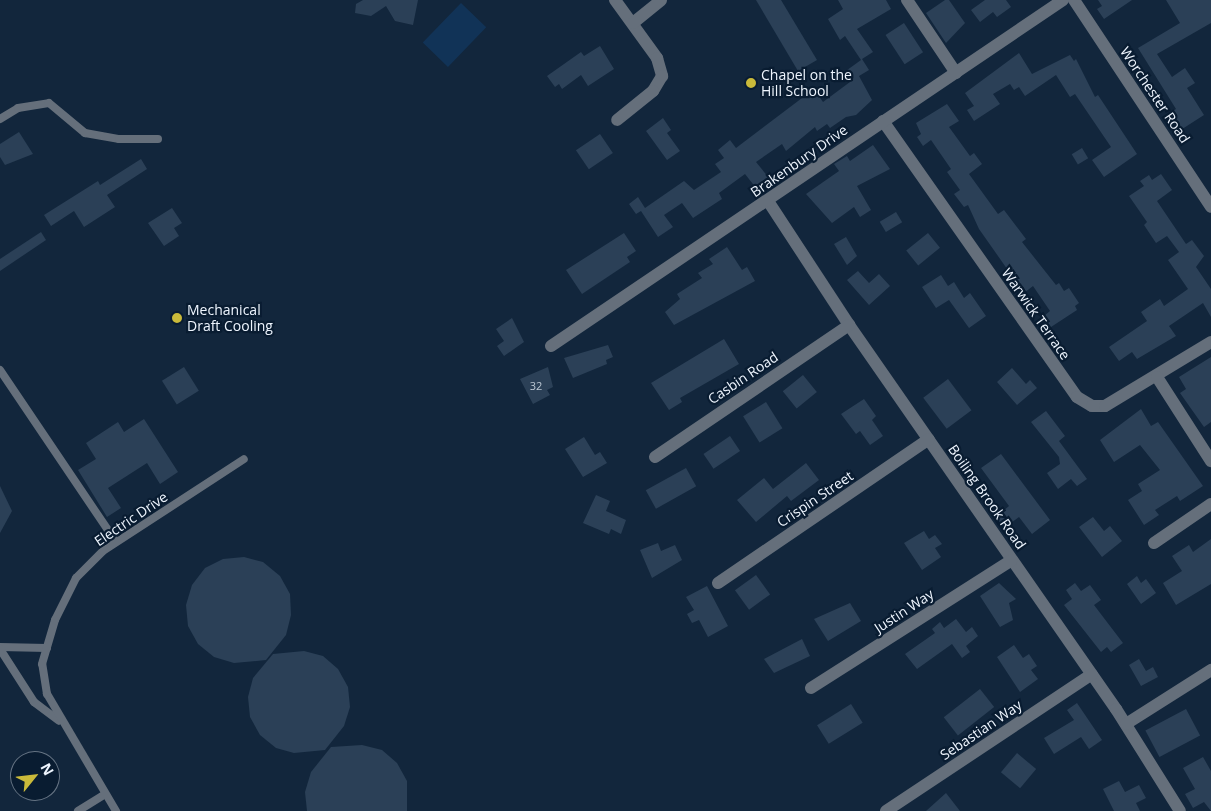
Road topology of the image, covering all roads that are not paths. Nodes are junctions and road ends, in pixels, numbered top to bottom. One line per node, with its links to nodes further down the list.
1 (615, 0): 6 (street)
2 (661, 0): 6 (street)
3 (907, 0): 7 (street)
4 (1063, 0): 7 (street, Brakenbury Drive)
5 (1074, 0): 13 (street, Worchester Road)
6 (632, 23): 9 (street)
7 (956, 73): 10 (street, Brakenbury Drive)
8 (0, 119): 11 (lane)
9 (617, 120)
10 (883, 121): 12 (street, Brakenbury Drive); 18 (street, Warwick Terrace)
11 (158, 139)
12 (768, 201): 14 (street, Boiling Brook Road); 16 (street, Brakenbury Drive)
13 (1211, 207)
14 (849, 324): 19 (street, Boiling Brook Road); 20 (street, Casbin Road)
15 (1211, 342): 18 (street, Warwick Terrace)
16 (551, 346)
17 (0, 370): 24 (lane)
18 (1157, 377): 22 (street)
19 (929, 440): 26 (street, Boiling Brook Road); 27 (street, Crispin Street)
20 (655, 457)
21 (244, 458): 24 (lane, Electric Drive)
22 (1211, 461)
23 (1211, 504): 25 (street)
24 (116, 542): 29 (lane, Electric Drive)
25 (1154, 543)
26 (1012, 560): 31 (street, Boiling Brook Road); 32 (street, Justin Way)
27 (718, 584)
28 (0, 648): 29 (lane); 33 (lane)
29 (47, 648): 33 (lane, Electric Drive)
30 (1211, 670): 34 (street)
31 (1092, 674): 34 (street, Boiling Brook Road); 38 (street, Sebastian Way)
32 (811, 688)
33 (63, 724): 35 (lane, Electric Drive)
34 (1126, 724): 39 (street, Boiling Brook Road)
35 (105, 794): 36 (lane); 37 (lane, Electric Drive)
36 (78, 811)
37 (116, 811)
38 (886, 811)
39 (1180, 811)

